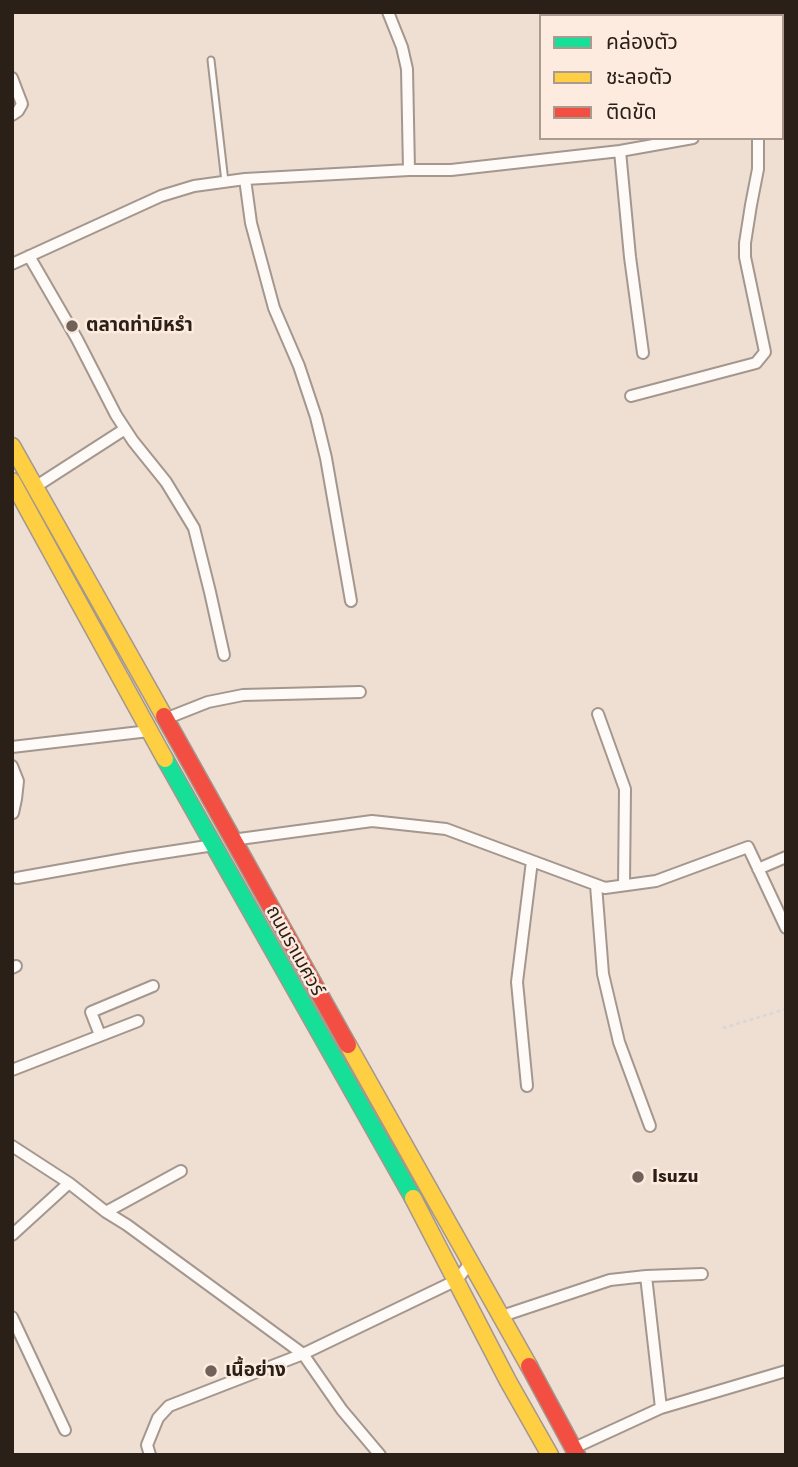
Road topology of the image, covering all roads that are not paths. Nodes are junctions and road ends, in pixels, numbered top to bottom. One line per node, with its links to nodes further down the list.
1 (388, 12): 8 (street)
2 (211, 60): 10 (lane)
3 (12, 78): 4 (street)
4 (12, 115)
5 (681, 140): 7 (street)
6 (758, 140): 14 (street)
7 (620, 150): 8 (street); 13 (street)
8 (409, 170): 9 (street)
9 (245, 179): 10 (street); 19 (street)
10 (225, 182): 11 (street)
11 (29, 256): 12 (street); 15 (street)
12 (12, 264)
13 (643, 353)
14 (631, 397)
15 (125, 429): 18 (street); 20 (street)
16 (12, 446): 18 (main road, ถนนราเมศวร์)
17 (12, 481): 24 (main road, ถนนราเมศวร์)
18 (35, 487): 23 (main road, ถนนราเมศวร์)
19 (351, 601)
20 (223, 655)
21 (360, 692): 23 (street)
22 (598, 715): 35 (street)
23 (165, 719): 28 (main road, ถนนราเมศวร์)
24 (149, 731): 25 (street); 29 (main road, ถนนราเมศวร์)
25 (12, 747)
26 (12, 766): 27 (street)
27 (13, 813)
28 (232, 840): 31 (street); 48 (main road, ถนนราเมศวร์)
29 (214, 845): 33 (street); 51 (main road, ถนนราเมศวร์)
30 (786, 858): 32 (street)
31 (532, 861): 34 (street); 41 (street)
32 (758, 869): 35 (street); 36 (street)
33 (17, 878)
34 (596, 885): 35 (street); 42 (street)
35 (624, 885)
36 (786, 928)
37 (153, 986): 39 (street)
38 (138, 1021): 39 (street)
39 (100, 1035): 40 (street)
40 (12, 1070)
41 (527, 1086)
42 (650, 1126)
43 (12, 1146): 45 (street)
44 (181, 1171): 46 (street)
45 (69, 1183): 46 (street); 47 (street)
46 (106, 1212): 54 (street)
47 (12, 1235)
48 (470, 1263): 51 (street); 52 (main road, ถนนราเมศวร์)
49 (702, 1274): 50 (street)
50 (646, 1276): 52 (street); 56 (street)
51 (457, 1280): 54 (street); 61 (main road, ถนนราเมศวร์)
52 (502, 1316): 58 (main road, ถนนราเมศวร์)
53 (12, 1317): 57 (street)
54 (303, 1354): 59 (street); 60 (street)
55 (786, 1371): 56 (street)
56 (661, 1408): 58 (street)
57 (65, 1430)
58 (576, 1451)
59 (150, 1455)
60 (380, 1455)
61 (550, 1455)

